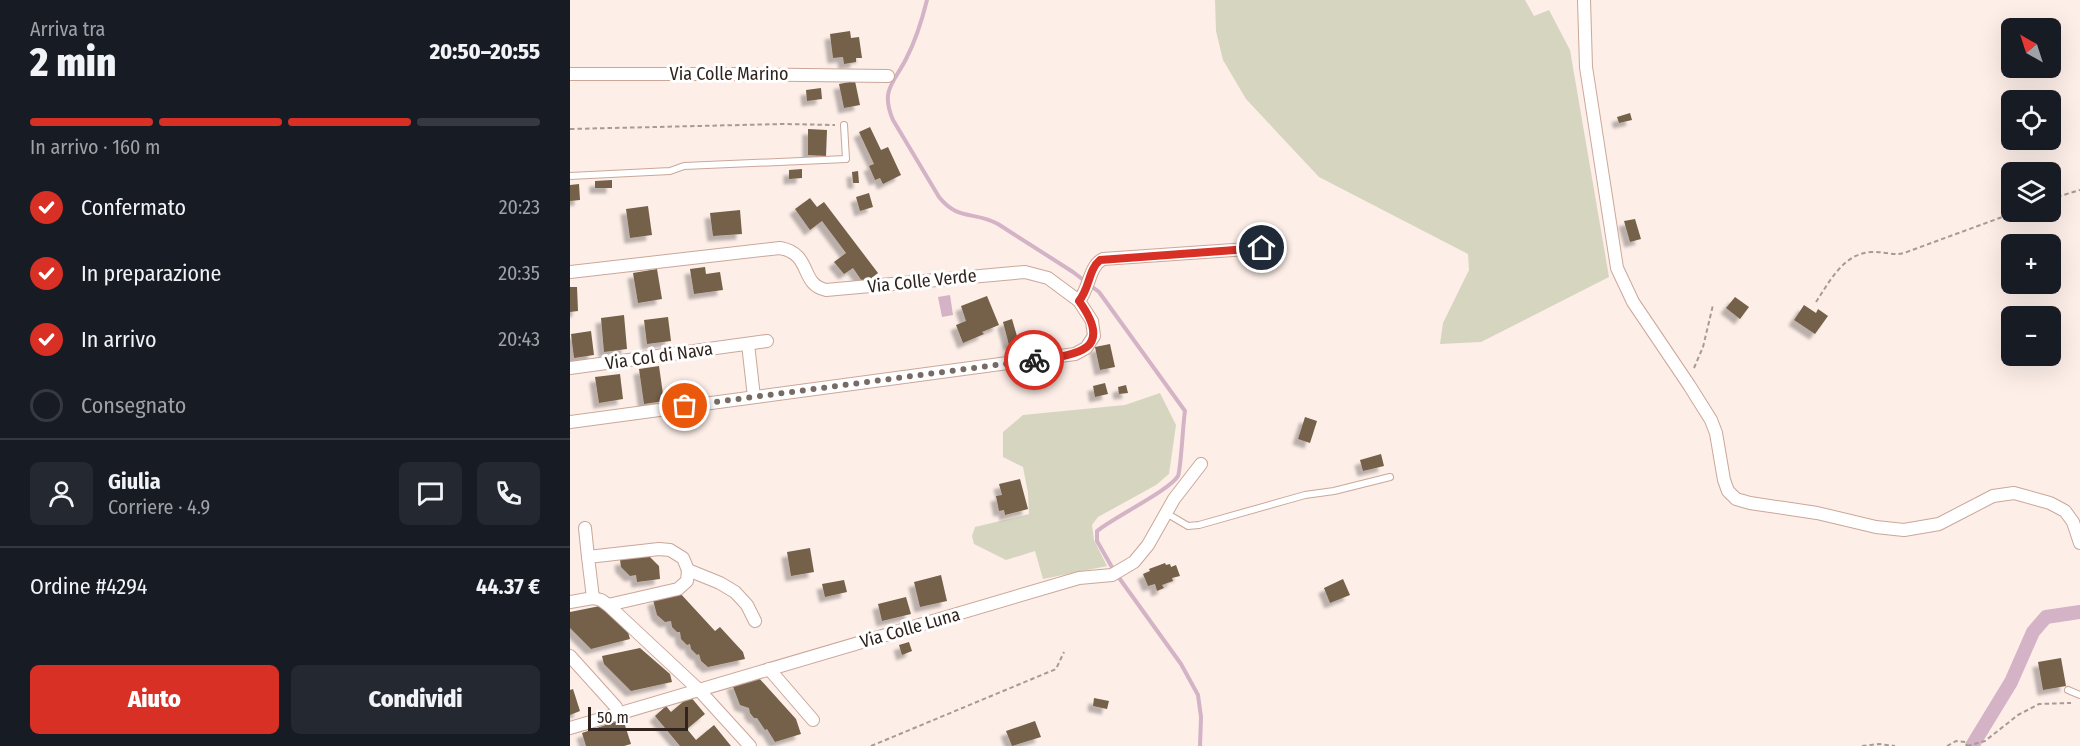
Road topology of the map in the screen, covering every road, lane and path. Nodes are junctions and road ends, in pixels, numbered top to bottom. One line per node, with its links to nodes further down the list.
1 (1584, 0): 18 (street)
2 (570, 74): 3 (street, Via Colle Marino)
3 (888, 76)
4 (844, 125): 5 (path); 6 (lane)
5 (570, 129)
6 (570, 177)
7 (2080, 190): 8 (path)
8 (2061, 196)
9 (2001, 217): 13 (path)
10 (1262, 248): 12 (street)
11 (570, 272): 12 (street, Via Colle Verde)
12 (1085, 290): 19 (street)
13 (1816, 302)
14 (1713, 305): 18 (path)
15 (767, 341): 16 (street, Via Col di Nava)
16 (748, 345): 17 (street, Via Col di Nava); 19 (street)
17 (570, 368)
18 (1689, 385): 25 (street)
19 (754, 397): 20 (street)
20 (570, 422)
21 (1201, 464): 23 (street, Via Colle Luna)
22 (1390, 477): 23 (lane)
23 (1166, 513): 34 (street, Via Colle Luna)
24 (585, 528): 26 (street)
25 (2080, 543)
26 (588, 557): 27 (street); 28 (street)
27 (688, 570): 30 (street); 31 (street)
28 (593, 598): 29 (street); 30 (street)
29 (570, 602)
30 (608, 605): 35 (street)
31 (755, 621)
32 (1064, 652): 43 (path)
33 (570, 656): 39 (street)
34 (769, 669): 35 (street, Via Colle Luna); 40 (street)
35 (699, 690): 41 (street, Via Colle Luna); 42 (street)
36 (2068, 690): 37 (lane)
37 (2080, 695)
38 (2072, 703): 47 (path)
39 (616, 707)
40 (813, 720)
41 (570, 728)
42 (750, 746)
43 (871, 746)
44 (1862, 746): 45 (path)
45 (1896, 746)
46 (1947, 746): 47 (path)
47 (1967, 746)

